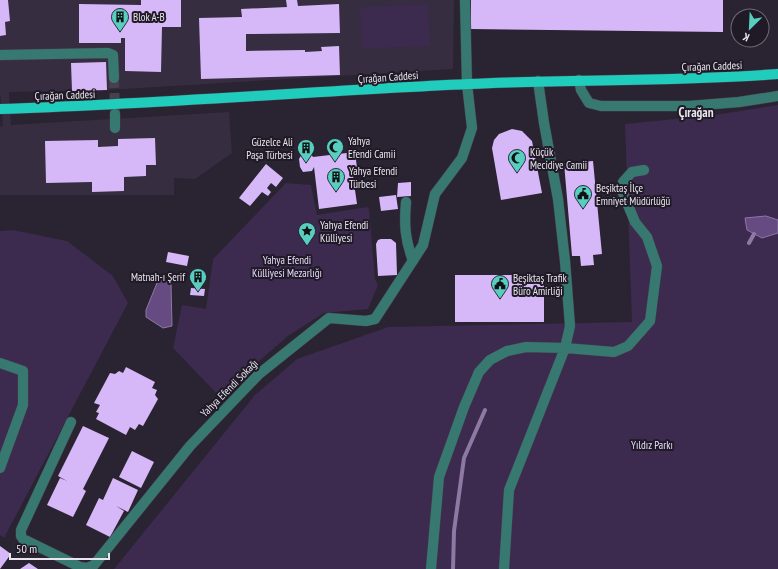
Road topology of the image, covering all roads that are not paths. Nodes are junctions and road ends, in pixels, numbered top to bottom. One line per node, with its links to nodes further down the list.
1 (464, 0): 7 (street, Yahya Efendi Sokağı)
2 (0, 55): 4 (street)
3 (778, 74): 5 (main road, Çırağan Caddesi)
4 (114, 78)
5 (579, 80): 6 (main road, Çırağan Caddesi); 8 (street)
6 (538, 81): 7 (main road, Çırağan Caddesi); 15 (street)
7 (467, 84): 9 (main road, Çırağan Caddesi); 14 (street, Yahya Efendi Sokağı)
8 (778, 96)
9 (0, 109)
10 (115, 114): 11 (street)
11 (115, 128)
12 (644, 170): 15 (street)
13 (406, 202): 14 (street)
14 (413, 261): 17 (street, Yahya Efendi Sokağı)
15 (565, 348): 19 (street); 20 (street)
16 (0, 362): 18 (street)
17 (71, 422)
18 (0, 468)
19 (430, 569)
20 (504, 569)

